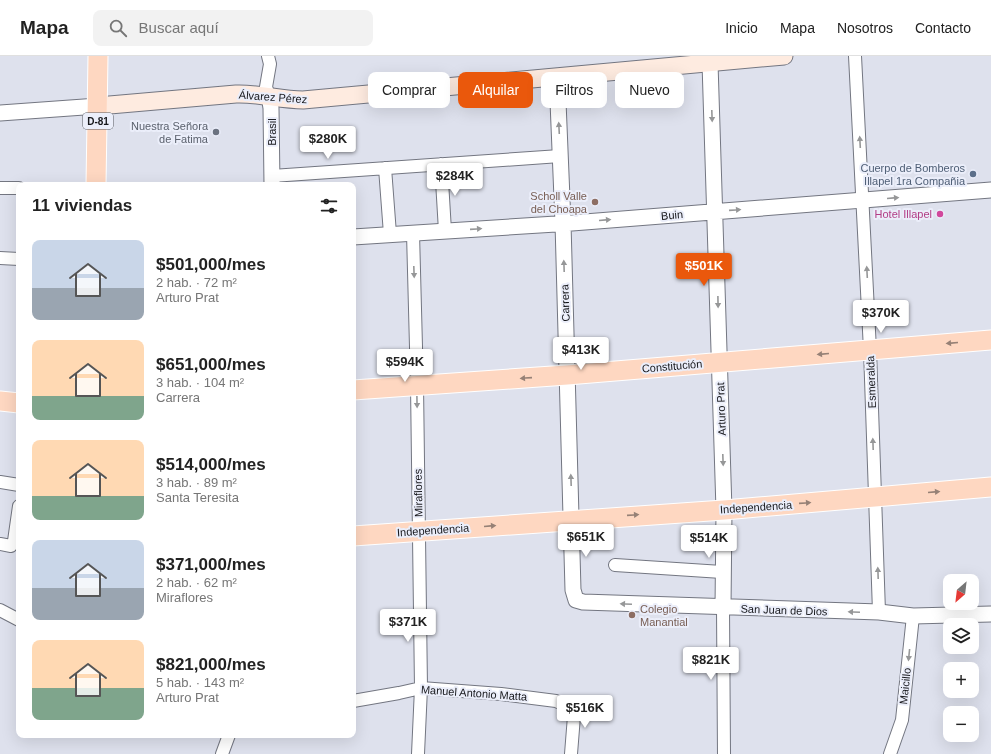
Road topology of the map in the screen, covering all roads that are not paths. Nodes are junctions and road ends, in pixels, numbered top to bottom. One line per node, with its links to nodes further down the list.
1 (98, 56): 9 (main road, D-81)
2 (268, 56): 8 (street, Brasil)
3 (784, 56): 5 (main road, Álvarez Pérez)
4 (855, 56): 20 (street, Esmeralda, one-way to 4)
5 (710, 63): 6 (main road, Álvarez Pérez); 21 (street, Arturo Prat, one-way to 21)
6 (607, 72)
7 (541, 78): 8 (main road, Álvarez Pérez)
8 (269, 96): 9 (main road, Álvarez Pérez); 15 (street, Brasil)
9 (98, 106): 11 (street, Álvarez Pérez); 16 (main road, D-81)
10 (558, 108): 12 (street, Carrera, one-way to 10)
11 (0, 113)
12 (560, 156): 13 (street); 22 (street, Carrera)
13 (441, 164): 14 (street); 23 (street)
14 (385, 168): 15 (street); 25 (street)
15 (272, 181)
16 (96, 182)
17 (0, 188): 18 (street)
18 (16, 188)
19 (991, 190): 20 (street, Buin, one-way to 19)
20 (864, 200): 21 (street, Buin, one-way to 20); 30 (street, Esmeralda, one-way to 20)
21 (715, 211): 22 (street, Buin, one-way to 21); 31 (street, Arturo Prat, one-way to 31)
22 (563, 223): 23 (street, Buin, one-way to 22); 32 (street, Carrera, one-way to 22)
23 (445, 231): 24 (street, Buin)
24 (413, 233): 25 (street, Buin); 33 (street, Miraflores, one-way to 33)
25 (390, 234): 26 (street, Buin)
26 (356, 237)
27 (0, 258): 28 (street)
28 (16, 259)
29 (991, 340): 30 (main road, Constitución, one-way to 30)
30 (870, 350): 31 (main road, Constitución, one-way to 31); 40 (street, Esmeralda, one-way to 30)
31 (719, 362): 32 (main road, Constitución); 41 (street, Arturo Prat, one-way to 41)
32 (568, 375): 33 (main road, Constitución, one-way to 33); 42 (street, Carrera, one-way to 32)
33 (417, 385): 34 (main road, Constitución); 44 (street, Miraflores, one-way to 44)
34 (356, 390)
35 (0, 401): 36 (main road)
36 (16, 403)
37 (0, 482): 38 (street)
38 (16, 485)
39 (991, 486): 40 (main road, Independencia, one-way to 39)
40 (875, 498): 41 (main road, Independencia, one-way to 40); 52 (street, Esmeralda, one-way to 40)
41 (724, 510): 42 (main road, Independencia, one-way to 41); 48 (street, Arturo Prat)
42 (572, 519): 44 (main road, Independencia, one-way to 42); 49 (street, Carrera)
43 (16, 528): 46 (street)
44 (419, 532): 45 (main road, Independencia); 56 (street, Miraflores)
45 (356, 536)
46 (0, 544)
47 (615, 565): 48 (street)
48 (722, 572): 50 (street, Arturo Prat)
49 (576, 600): 50 (street, San Juan de Dios, one-way to 49)
50 (723, 608): 52 (street, San Juan de Dios, one-way to 50); 62 (street, Arturo Prat)
51 (0, 610): 55 (street)
52 (879, 612): 54 (street, San Juan de Dios)
53 (991, 614): 54 (street, San Juan de Dios)
54 (913, 616): 63 (street, Maicillo, one-way to 63)
55 (16, 618)
56 (421, 688): 57 (street, Manuel Antonio Matta); 60 (street, Miraflores); 61 (street, Manuel Antonio Matta)
57 (356, 701)
58 (228, 738): 59 (street)
59 (222, 754)
60 (418, 754)
61 (571, 754)
62 (724, 754)
63 (890, 754)

